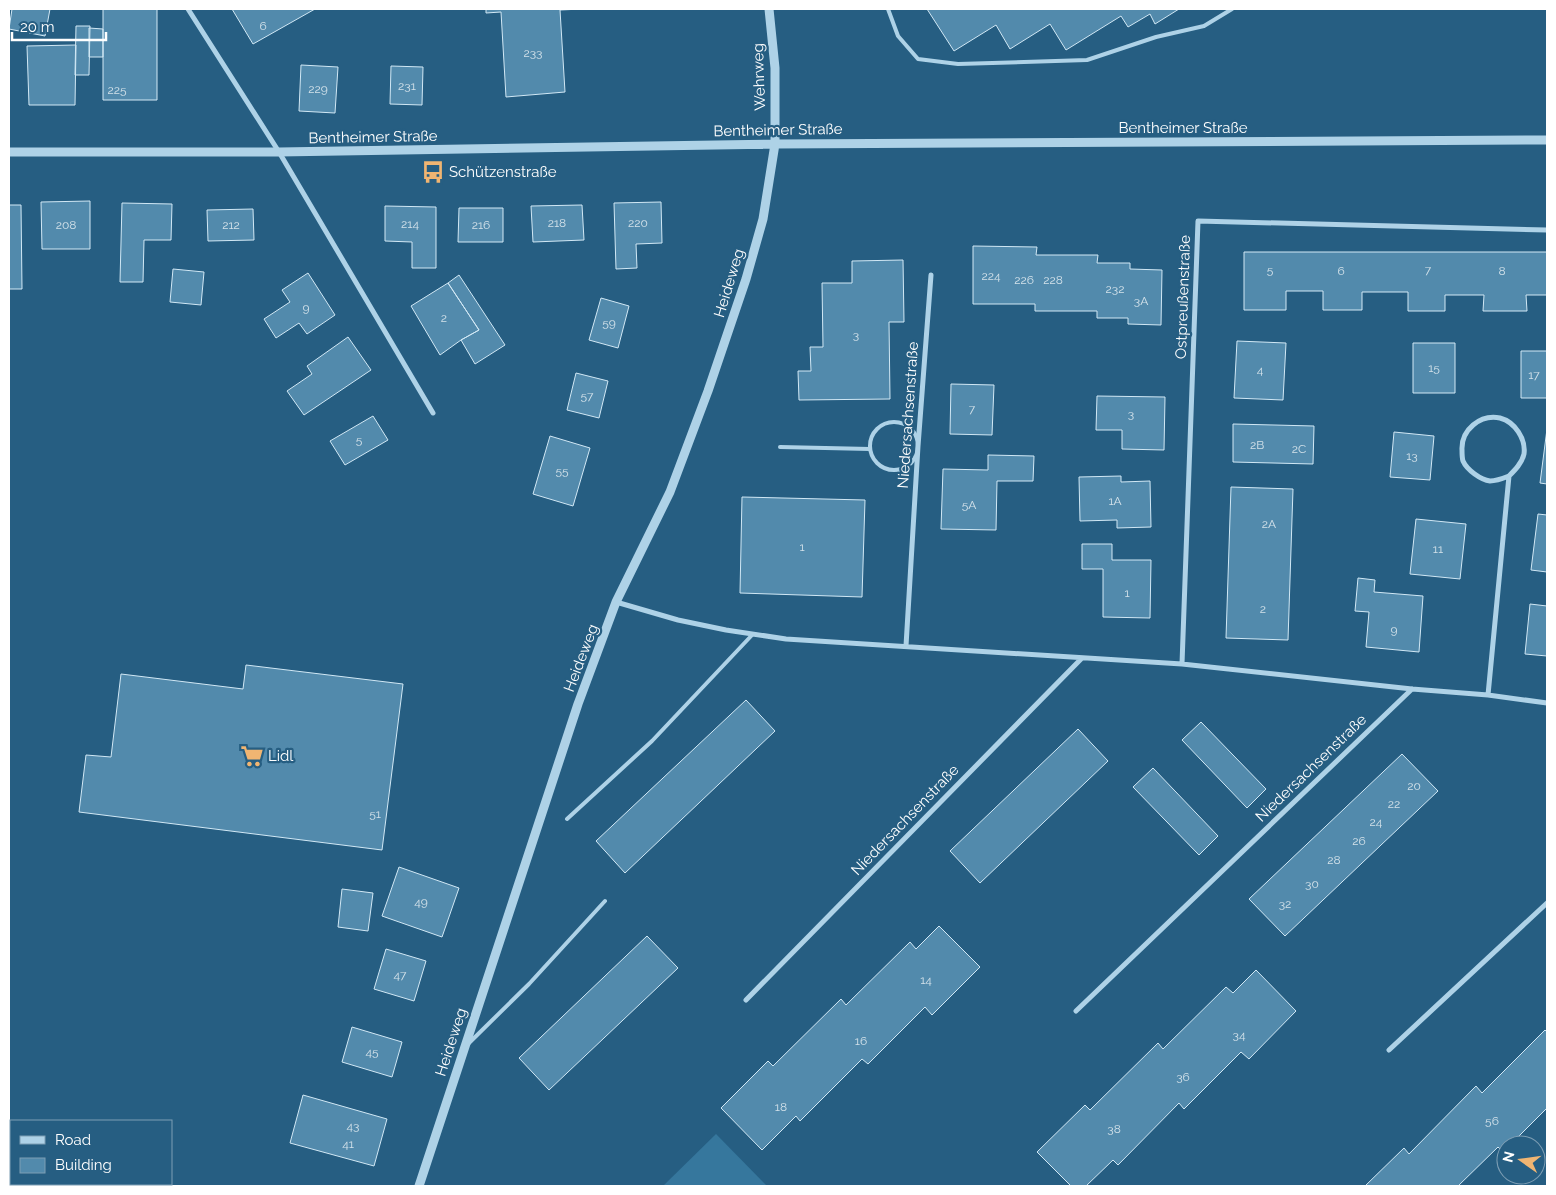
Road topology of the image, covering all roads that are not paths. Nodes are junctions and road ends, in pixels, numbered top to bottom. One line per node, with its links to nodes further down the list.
1 (188, 9): 8 (street)
2 (769, 9): 6 (street, Wehrweg)
3 (888, 9): 4 (lane)
4 (1232, 9)
5 (1547, 140): 6 (street, Bentheimer Straße)
6 (775, 144): 8 (street, Bentheimer Straße); 16 (street, Heideweg)
7 (9, 152): 8 (street, Bentheimer Straße)
8 (279, 152): 11 (street)
9 (1547, 230): 20 (street, Ostpreußenstraße)
10 (931, 275): 12 (street, Niedersachsenstraße)
11 (433, 413)
12 (918, 446): 14 (lane); 14 (lane); 18 (street, Niedersachsenstraße)
13 (780, 447): 14 (lane)
14 (870, 449)
15 (1509, 476): 15 (street); 22 (street)
16 (616, 602): 17 (street); 29 (street, Heideweg)
17 (753, 634): 18 (street); 24 (lane)
18 (906, 646): 19 (street)
19 (1082, 658): 20 (street); 27 (street, Niedersachsenstraße)
20 (1182, 664): 21 (street)
21 (1412, 688): 22 (street); 28 (street, Niedersachsenstraße)
22 (1488, 694): 23 (street)
23 (1547, 703)
24 (567, 819)
25 (605, 901): 29 (lane)
26 (1547, 903): 30 (street)
27 (746, 1000)
28 (1076, 1010)
29 (464, 1048): 31 (street, Heideweg)
30 (1389, 1050)
31 (419, 1186)

